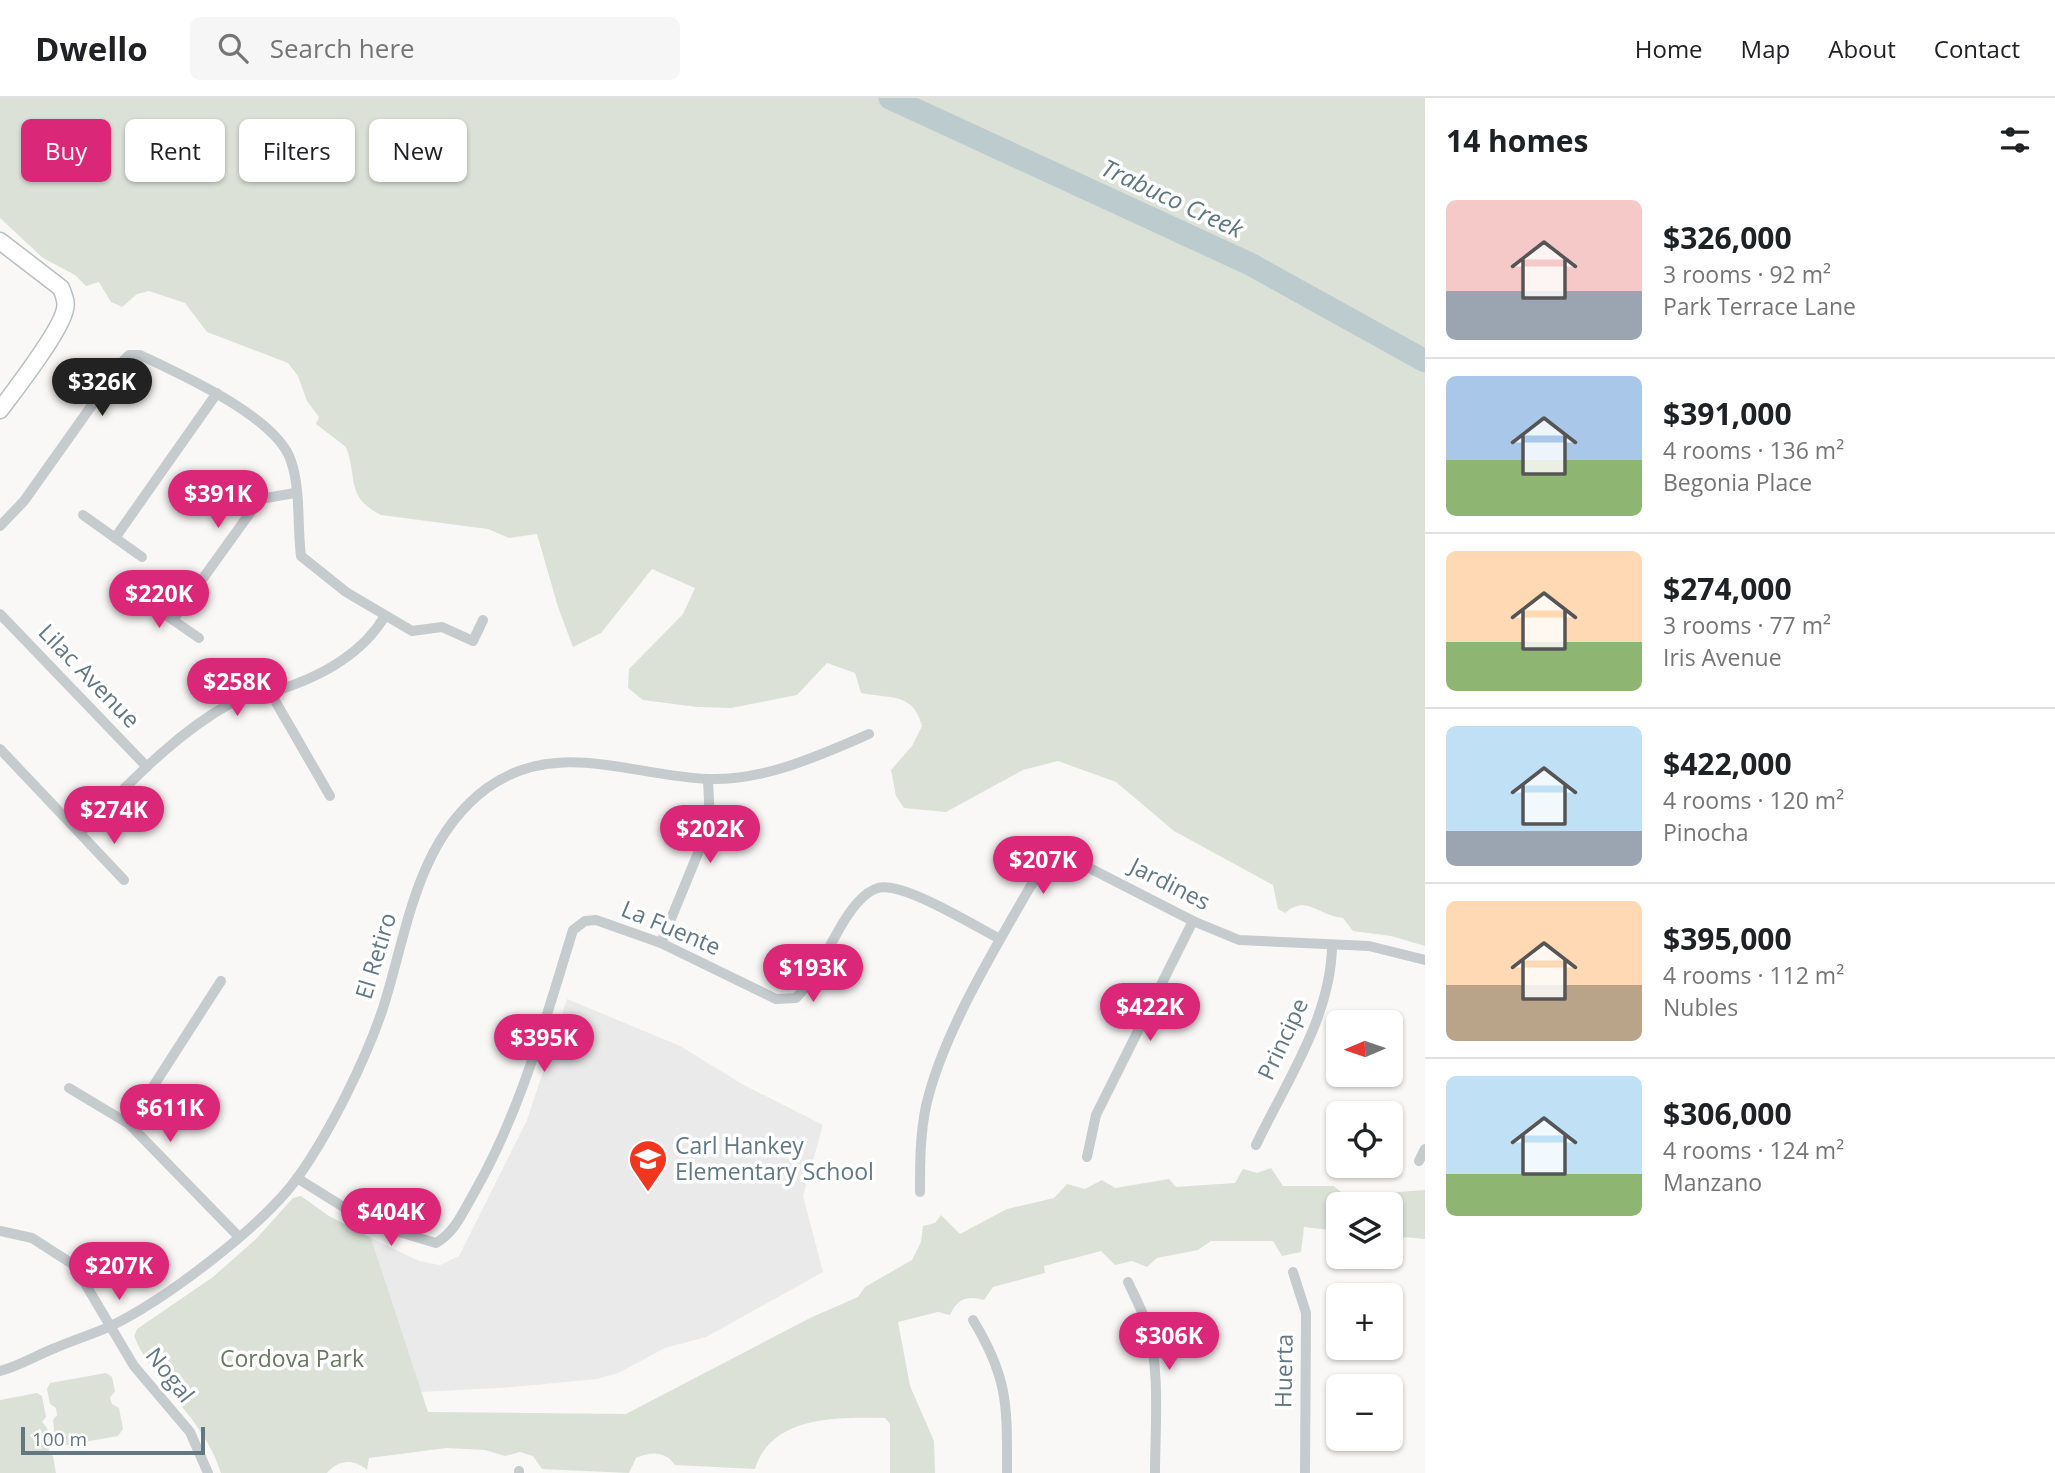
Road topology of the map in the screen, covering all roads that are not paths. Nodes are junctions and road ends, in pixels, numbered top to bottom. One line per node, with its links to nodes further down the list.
1 (2, 247): 3 (street)
2 (217, 393): 4 (street); 6 (street); 7 (street)
3 (0, 410)
4 (295, 493): 11 (street); 12 (street)
5 (83, 515): 7 (street)
6 (2, 520)
7 (115, 538): 8 (street)
8 (142, 557)
9 (138, 596): 12 (street)
10 (0, 614): 18 (street, Lilac Avenue)
11 (385, 616): 13 (street); 15 (street)
12 (173, 620): 14 (street)
13 (484, 620)
14 (199, 638)
15 (270, 692): 18 (street); 20 (street)
16 (869, 734): 19 (street, El Retiro)
17 (0, 749): 21 (street)
18 (147, 767): 21 (street)
19 (708, 779): 25 (street); 35 (street, El Retiro)
20 (330, 796)
21 (80, 833): 22 (street)
22 (124, 880)
23 (1193, 921): 24 (street, Jardines); 26 (street, Jardines); 33 (street)
24 (1000, 939): 25 (street, La Fuente); 36 (street, Jardines)
25 (661, 943): 35 (street, La Fuente)
26 (1332, 946): 27 (street, Jardines); 31 (street, Principe)
27 (1425, 960)
28 (221, 981): 30 (street)
29 (69, 1088): 30 (street)
30 (128, 1124): 38 (street)
31 (1256, 1145)
32 (1425, 1149): 34 (street)
33 (1087, 1157)
34 (1419, 1161)
35 (297, 1178): 38 (street, El Retiro)
36 (920, 1192)
37 (0, 1231): 42 (street, Nogal)
38 (239, 1237): 42 (street, El Retiro)
39 (1293, 1272): 47 (street, Huerta)
40 (1128, 1282): 46 (street)
41 (973, 1320): 45 (street)
42 (112, 1325): 43 (street, El Retiro); 44 (street, Nogal)
43 (0, 1371)
44 (208, 1473)
45 (1007, 1473)
46 (1155, 1473)
47 (1306, 1473)

